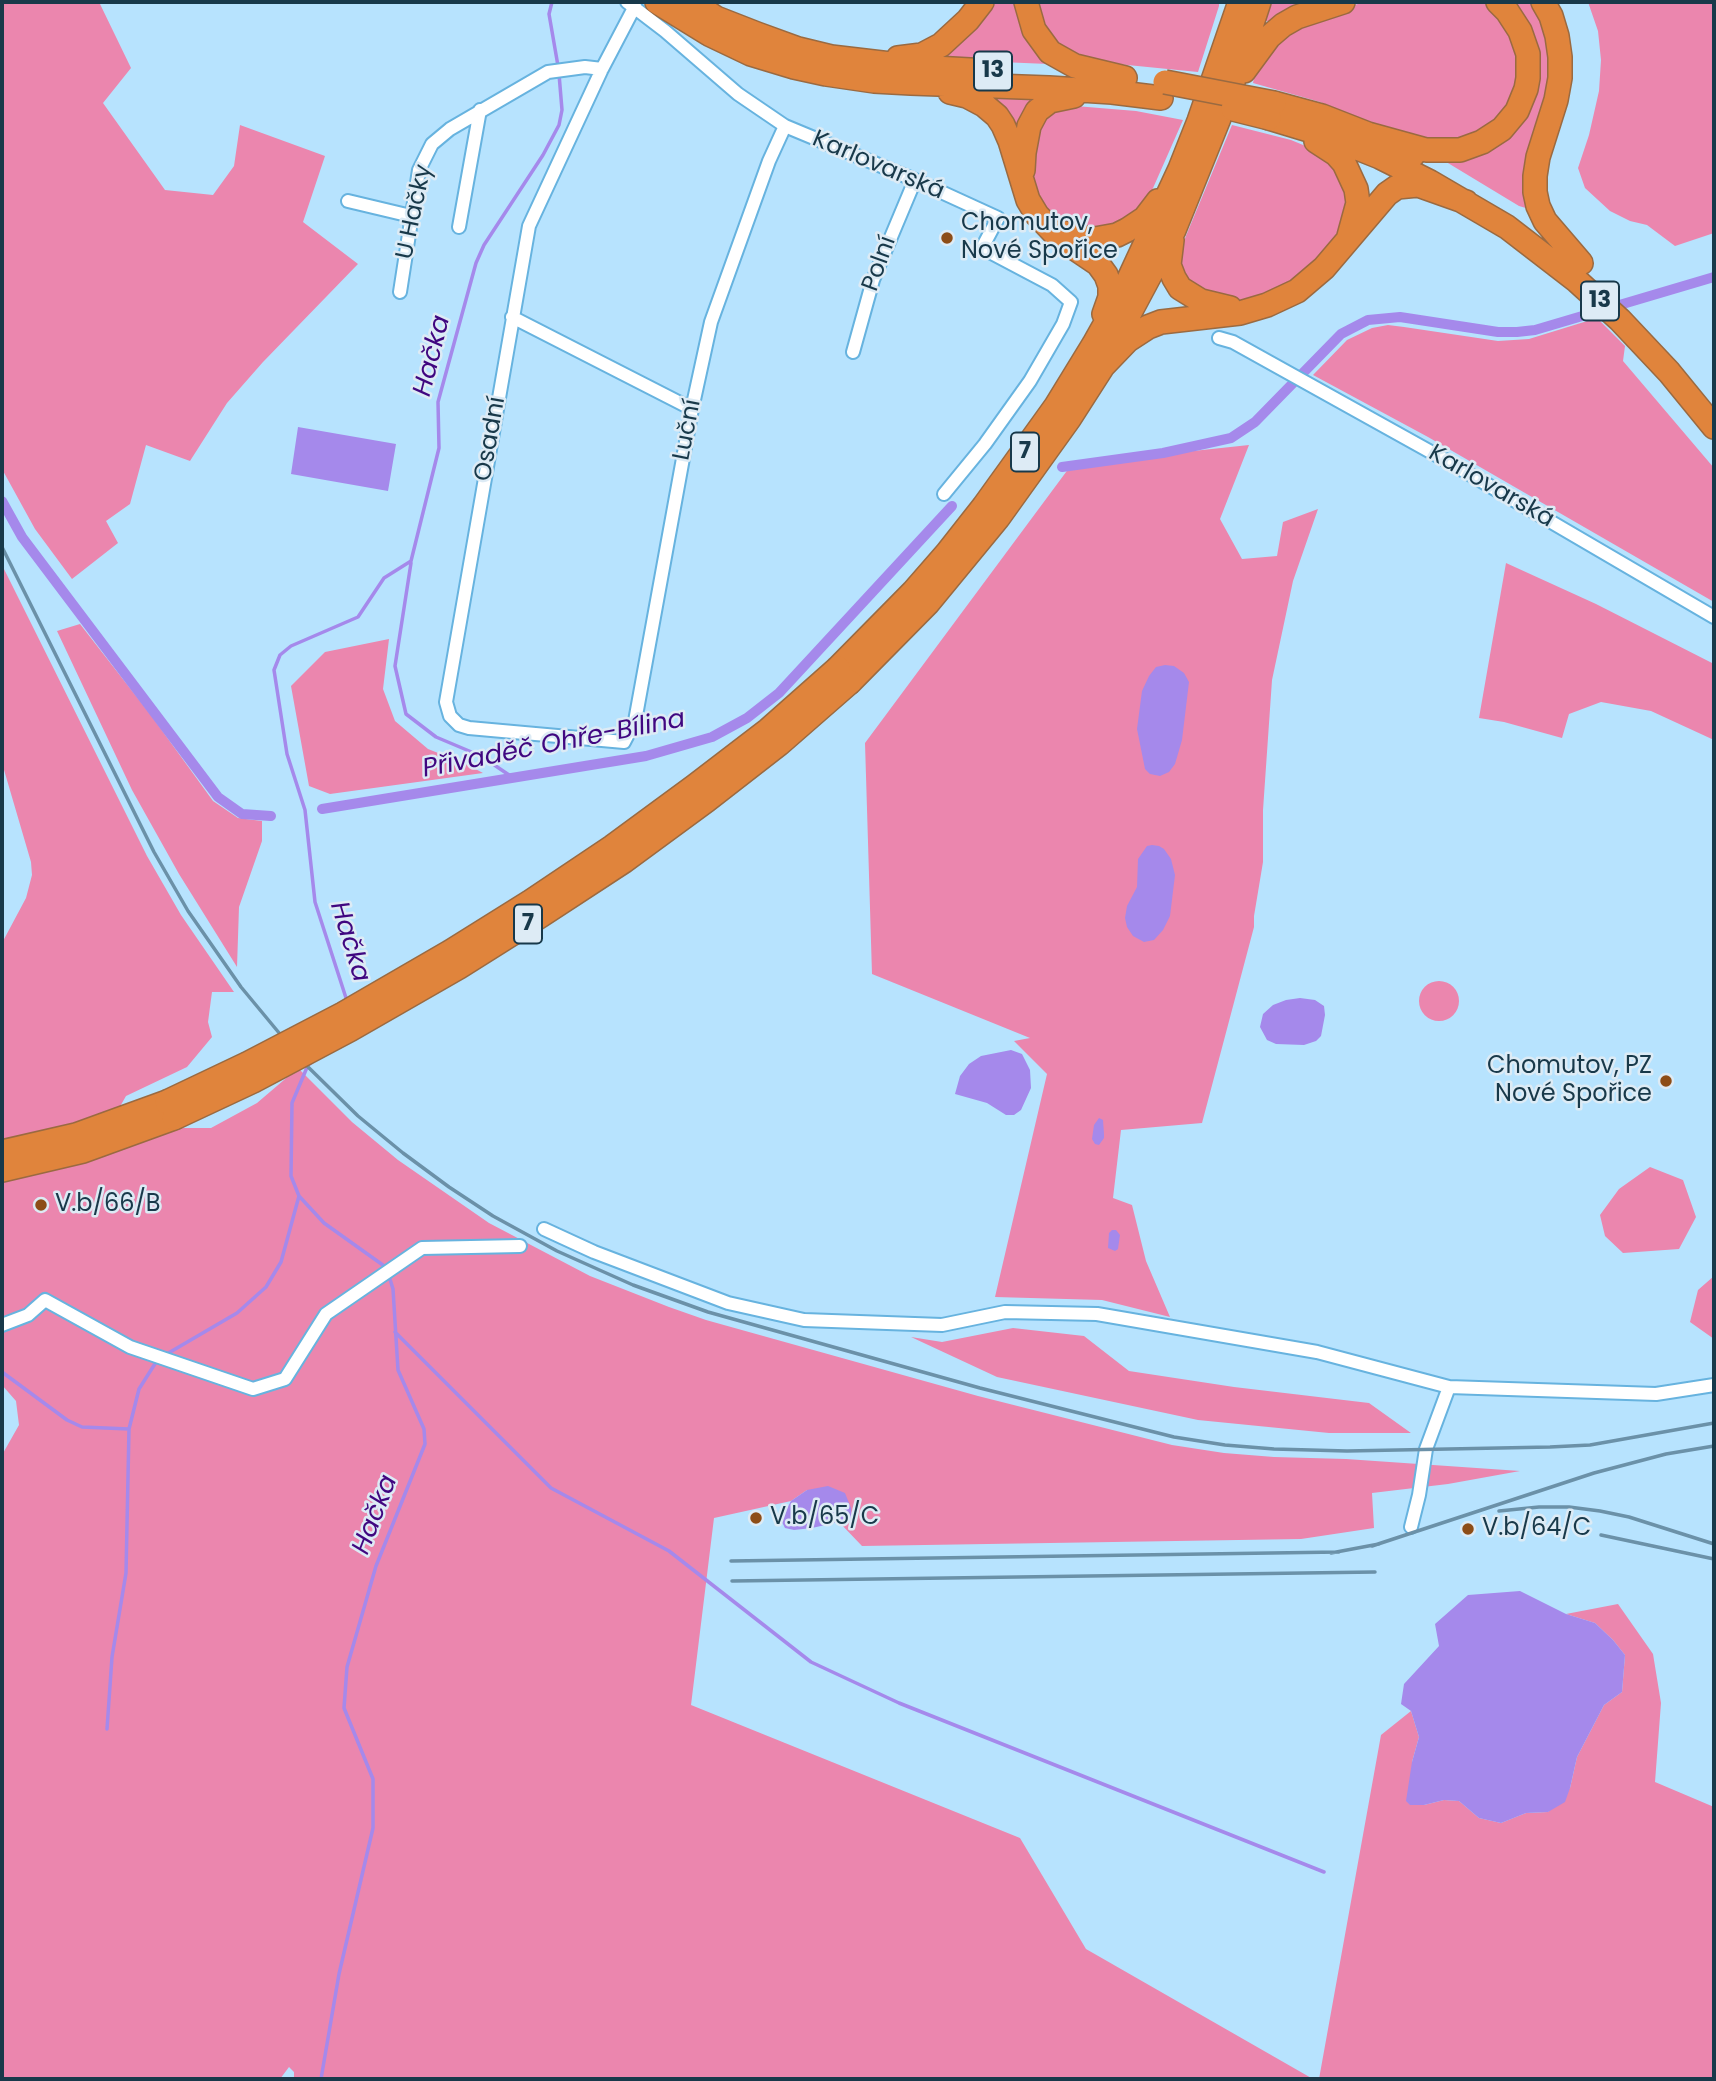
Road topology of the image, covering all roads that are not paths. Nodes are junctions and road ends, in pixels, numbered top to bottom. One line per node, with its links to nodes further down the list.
1 (692, 2): 12 (highway, 13)
2 (982, 2): 12 (highway)
3 (1026, 2): 15 (highway)
4 (1228, 2): 11 (highway)
5 (1240, 2): 11 (highway, 7)
6 (1259, 2): 16 (highway, 7)
7 (1343, 2): 16 (highway)
8 (1498, 2): 20 (highway)
9 (1543, 2): 30 (highway)
10 (640, 3): 13 (street, Osadní); 14 (highway, 13); 19 (street, Karlovarská)
11 (1229, 34): 21 (highway, 7)
12 (860, 61): 15 (highway, 13)
13 (601, 69): 17 (street, U Hačky); 33 (street, Osadní)
14 (911, 83): 15 (highway, 13); 25 (highway)
15 (1118, 85): 18 (highway, 13, bridge); 25 (highway)
16 (1230, 91): 28 (highway, 7)
17 (480, 110): 26 (street, U Hačky); 27 (street)
18 (1272, 110): 20 (highway, 13); 24 (highway, 13); 29 (highway)
19 (785, 126): 22 (street, Karlovarská); 40 (street, Luční)
20 (1368, 134): 30 (highway, 13)
21 (1180, 169): 25 (highway); 36 (highway, 7)
22 (915, 180): 37 (street, Polní); 42 (street, Karlovarská)
23 (348, 201): 26 (street)
24 (1466, 202): 29 (highway); 30 (highway, 13)
25 (1033, 208): 36 (highway)
26 (411, 216): 31 (street, U Hačky)
27 (459, 226)
28 (1174, 230): 32 (highway); 38 (highway, 7)
29 (1347, 242): 32 (highway)
30 (1571, 260): 35 (highway, 13)
31 (400, 292)
32 (1267, 305): 38 (highway)
33 (512, 317): 40 (street); 45 (street, Osadní)
34 (1219, 338): 43 (street, Karlovarská)
35 (1650, 340): 39 (highway, 13); 41 (highway, 13)
36 (1094, 344): 44 (highway, 7)
37 (853, 352)
38 (1096, 376): 44 (highway, 7)
39 (1714, 405)
40 (691, 409): 45 (street, Luční)
41 (1714, 427)
42 (944, 494)
43 (1714, 617)
44 (844, 675): 46 (highway, 7, bridge)
45 (624, 742)
46 (171, 1110): 47 (highway, 7); 48 (highway, 7)
47 (2, 1152)
48 (2, 1170)
49 (544, 1229): 53 (street)
50 (520, 1246): 51 (street)
51 (2, 1325)
52 (1714, 1385): 53 (street)
53 (1450, 1387): 54 (street)
54 (1411, 1527)

